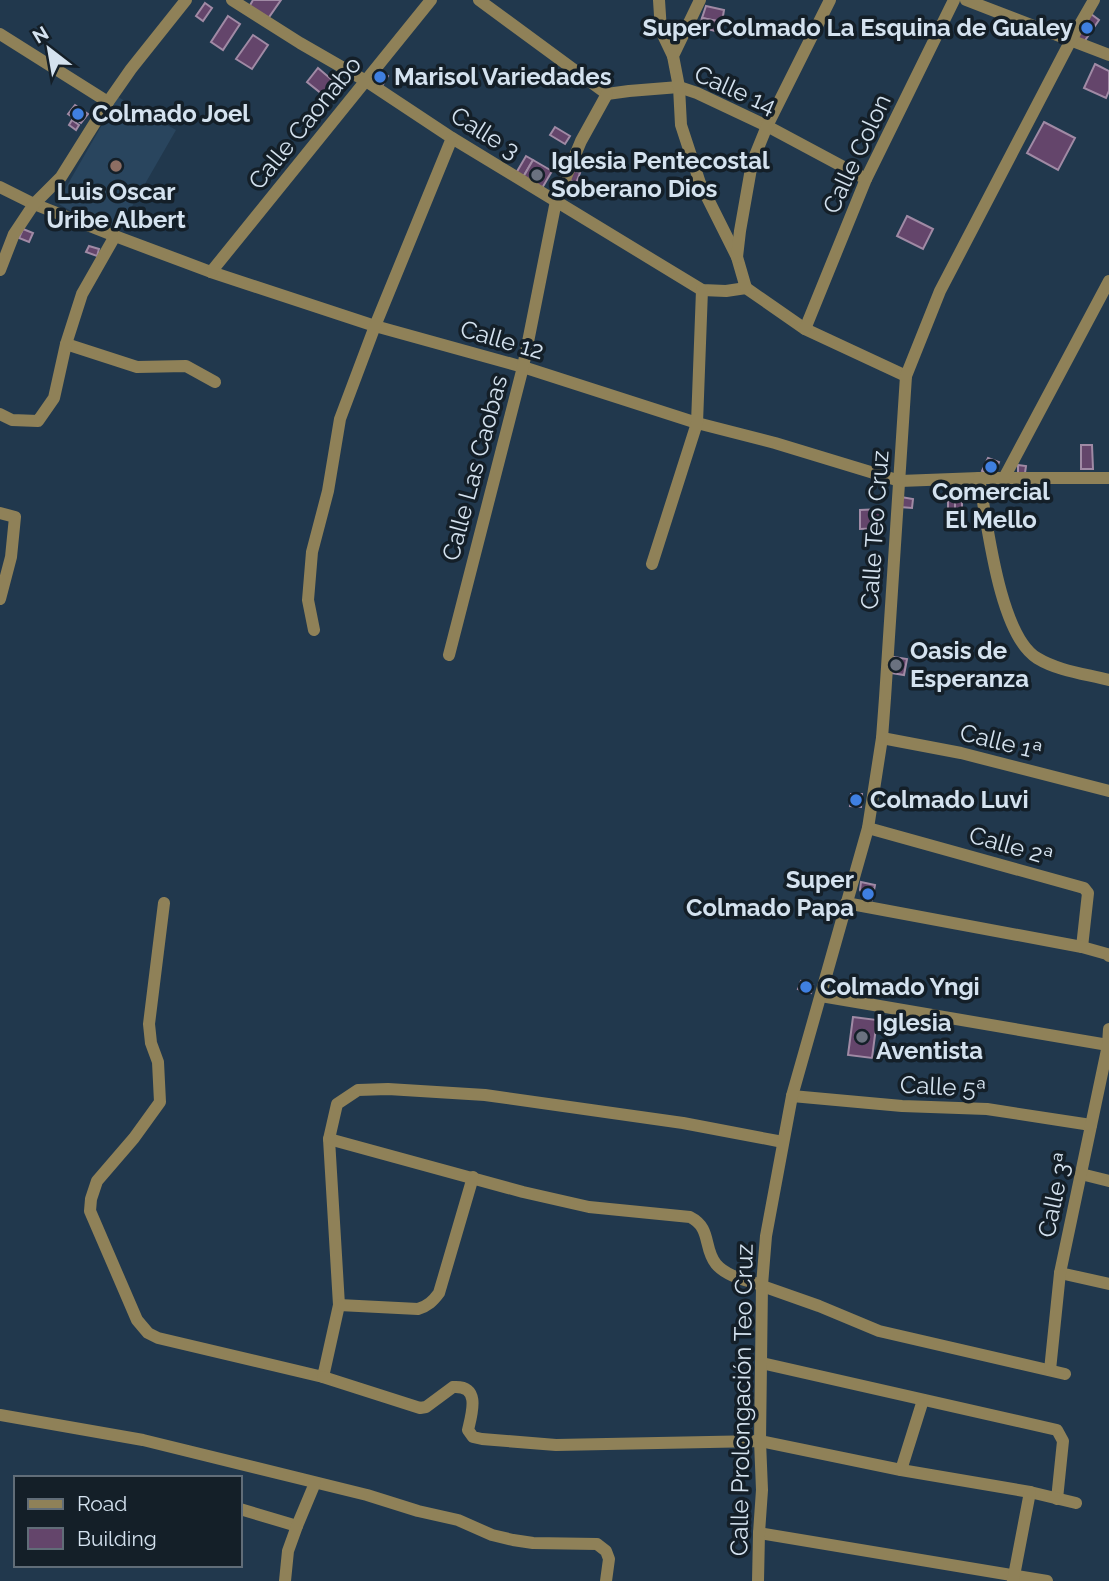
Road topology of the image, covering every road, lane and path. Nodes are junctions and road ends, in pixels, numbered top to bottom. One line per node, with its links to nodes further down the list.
1 (187, 0): 18 (street)
2 (431, 0): 15 (street, Calle Caonabo)
3 (480, 0): 17 (street)
4 (659, 0): 14 (street)
5 (700, 0): 14 (street)
6 (830, 0): 19 (street)
7 (954, 0): 21 (street, Calle Colon)
8 (966, 0): 12 (street)
9 (1094, 0): 12 (street, Calle Teo Cruz)
10 (239, 2): 15 (street, Calle 3)
11 (0, 34): 18 (street)
12 (1071, 40): 13 (street); 36 (street, Calle Teo Cruz)
13 (1109, 55)
14 (673, 56): 16 (street)
15 (366, 81): 20 (street, Calle 3); 28 (street, Calle Caonabo)
16 (679, 87): 17 (street, Calle 14); 19 (street, Calle 14); 26 (street)
17 (607, 94): 23 (street, Calle Las Caobas)
18 (108, 102): 24 (street)
19 (767, 126): 21 (street, Calle 14); 26 (street)
20 (452, 138): 23 (street, Calle 3); 32 (street)
21 (866, 179): 33 (street, Calle Colon)
22 (0, 187): 24 (street, Calle 12)
23 (555, 201): 31 (street, Calle 3); 35 (street, Calle Las Caobas)
24 (34, 204): 25 (street, Calle 12); 27 (street)
25 (115, 236): 28 (street, Calle 12); 34 (street)
26 (737, 257): 30 (street)
27 (0, 270)
28 (211, 272): 32 (street, Calle 12)
29 (1109, 281): 41 (street)
30 (746, 288): 31 (street); 33 (street)
31 (702, 290): 39 (street)
32 (375, 326): 35 (street, Calle 12); 47 (street)
33 (806, 329): 36 (street)
34 (66, 344): 37 (street); 38 (street)
35 (523, 367): 39 (street, Calle 12); 48 (street, Calle Las Caobas)
36 (906, 376): 43 (street, Calle Teo Cruz)
37 (215, 382)
38 (0, 414)
39 (697, 423): 43 (street, Calle 12); 45 (street)
40 (979, 478): 41 (street, Calle 12); 43 (street, Calle 12); 49 (street)
41 (1004, 478): 42 (street, Calle 12)
42 (1109, 478)
43 (900, 481): 50 (street, Calle Teo Cruz)
44 (0, 513): 46 (street)
45 (652, 564)
46 (0, 600)
47 (314, 630)
48 (449, 655)
49 (1109, 680)
50 (882, 738): 51 (street, Calle 1ª); 52 (street, Calle Teo Cruz)
51 (1109, 791)
52 (868, 828): 54 (street, Calle Teo Cruz); 55 (street, Calle 2ª)
53 (164, 903): 75 (street)
54 (846, 903): 55 (street); 57 (street, Calle Teo Cruz)
55 (1082, 947): 56 (street)
56 (1109, 956)
57 (821, 996): 59 (street); 61 (street, Calle Teo Cruz)
58 (1109, 1029): 59 (street, Calle 3ª)
59 (1108, 1045): 60 (street, Calle 3ª)
60 (1104, 1086): 62 (street, Calle 3ª)
61 (792, 1096): 62 (street, Calle 5ª); 64 (street, Calle Prolongación Teo Cruz)
62 (1091, 1125): 65 (street, Calle 3ª)
63 (329, 1139): 64 (street); 66 (street); 71 (street)
64 (783, 1142): 70 (street, Calle Prolongación Teo Cruz)
65 (1081, 1174): 67 (street); 68 (street, Calle 3ª)
66 (473, 1177): 70 (street); 71 (street)
67 (1109, 1181)
68 (1060, 1273): 69 (street); 73 (street, Calle 3ª)
69 (1109, 1284)
70 (762, 1286): 72 (street, Calle Prolongación Teo Cruz); 73 (street)
71 (339, 1306): 75 (street)
72 (762, 1363): 76 (street); 78 (street, Calle Prolongación Teo Cruz)
73 (1050, 1370): 74 (street)
74 (1065, 1374)
75 (323, 1377): 78 (street)
76 (923, 1400): 79 (street); 82 (street)
77 (0, 1415): 80 (street)
78 (760, 1441): 79 (street); 86 (street, Calle Prolongación Teo Cruz)
79 (901, 1471): 81 (street)
80 (315, 1483): 85 (street); 89 (street)
81 (1030, 1492): 82 (street); 87 (street)
82 (1058, 1499): 83 (street)
83 (1076, 1503)
84 (242, 1510): 85 (street)
85 (297, 1526): 88 (street)
86 (758, 1532): 87 (street); 90 (street, Calle Prolongación Teo Cruz)
87 (1013, 1578): 91 (street)
88 (285, 1581)
89 (606, 1581)
90 (758, 1581)
91 (1047, 1581)

